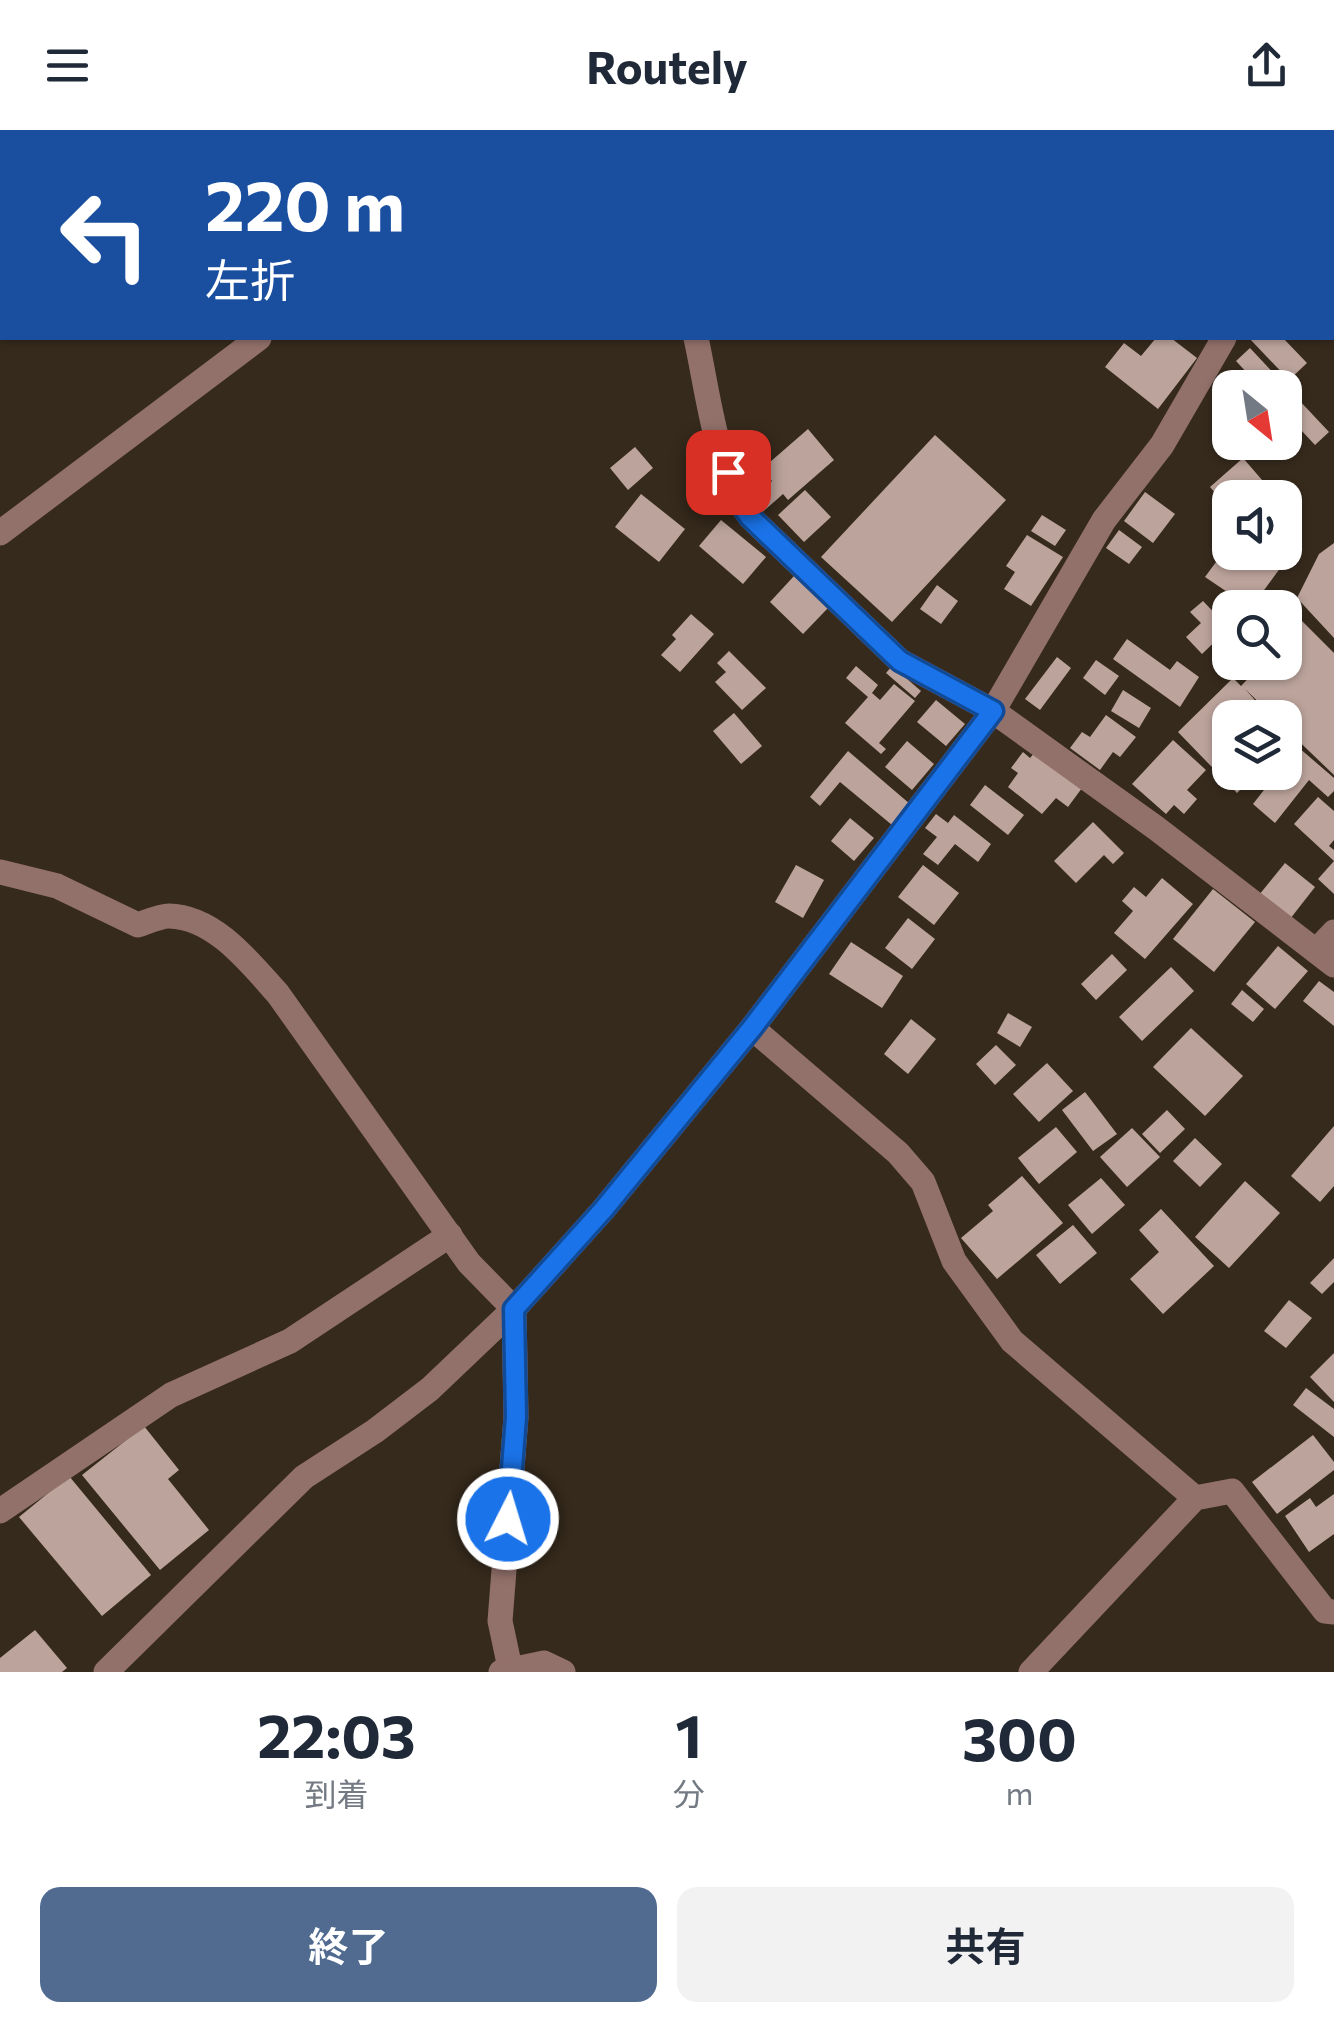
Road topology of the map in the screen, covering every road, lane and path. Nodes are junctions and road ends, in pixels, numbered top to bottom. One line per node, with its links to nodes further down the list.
1 (257, 340): 4 (street)
2 (696, 340): 5 (street)
3 (1217, 340): 5 (street)
4 (0, 532)
5 (993, 711): 8 (street); 9 (street)
6 (0, 872): 10 (street)
7 (1334, 932): 8 (street)
8 (1325, 958)
9 (752, 1028): 11 (street); 12 (street)
10 (450, 1235): 11 (street); 13 (street)
11 (514, 1309): 15 (street); 16 (street)
12 (1195, 1498): 14 (street); 18 (street)
13 (0, 1511)
14 (1331, 1614)
15 (506, 1670): 17 (street)
16 (106, 1672)
17 (563, 1672)
18 (1031, 1672)

